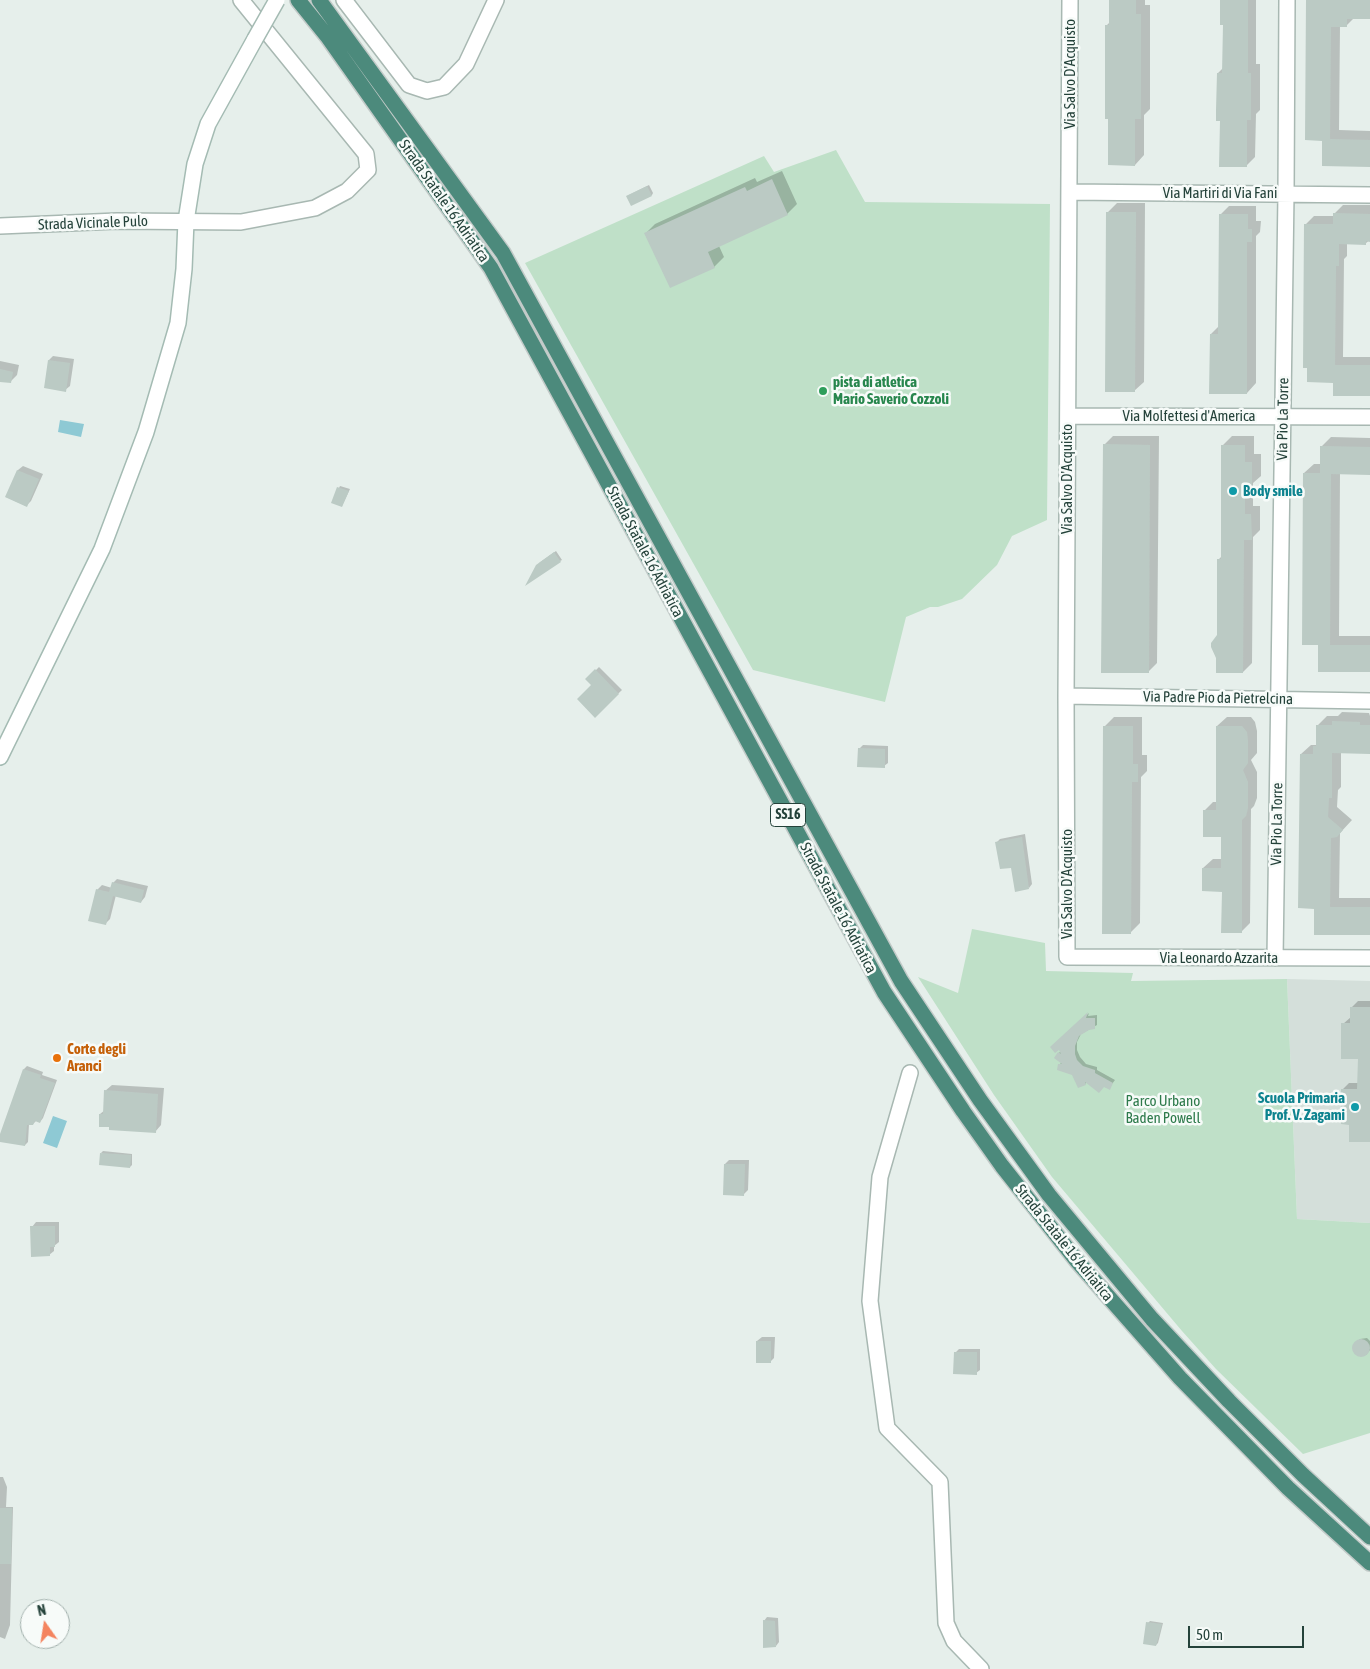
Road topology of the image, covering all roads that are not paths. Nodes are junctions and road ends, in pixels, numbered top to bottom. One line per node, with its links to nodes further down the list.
1 (241, 0): 12 (street, Strada Vicinale Pulo)
2 (276, 0): 12 (street, bridge)
3 (298, 0): 26 (highway, Strada Statale 16 Adriatica / SS16)
4 (319, 0): 25 (highway, Strada Statale 16 Adriatica / SS16)
5 (344, 0): 6 (street)
6 (496, 0)
7 (1070, 0): 9 (street, Via Salvo D'Acquisto)
8 (1287, 0): 10 (street, Via Pio La Torre)
9 (1069, 192): 10 (street, Via Martiri di Via Fani); 14 (street, Via Salvo D'Acquisto)
10 (1286, 194): 11 (street, Via Martiri di Via Fani); 15 (street, Via Pio La Torre)
11 (1370, 195)
12 (186, 221): 13 (street, Strada Vicinale Pulo); 20 (street)
13 (0, 226)
14 (1068, 416): 15 (street, Via Molfettesi d'America); 17 (street, Via Salvo D'Acquisto)
15 (1283, 417): 16 (street, Via Molfettesi d'America); 18 (street, Via Pio La Torre)
16 (1370, 417)
17 (1066, 696): 18 (street, Via Padre Pio da Pietrelcina); 21 (street, Via Salvo D'Acquisto)
18 (1279, 700): 19 (street, Via Padre Pio da Pietrelcina); 22 (street, Via Pio La Torre)
19 (1370, 701)
20 (0, 757)
21 (1067, 957): 22 (street, Via Leonardo Azzarita)
22 (1275, 958): 23 (street, Via Leonardo Azzarita)
23 (1370, 958)
24 (910, 1073): 27 (street)
25 (1370, 1537)
26 (1370, 1563)
27 (981, 1669)

